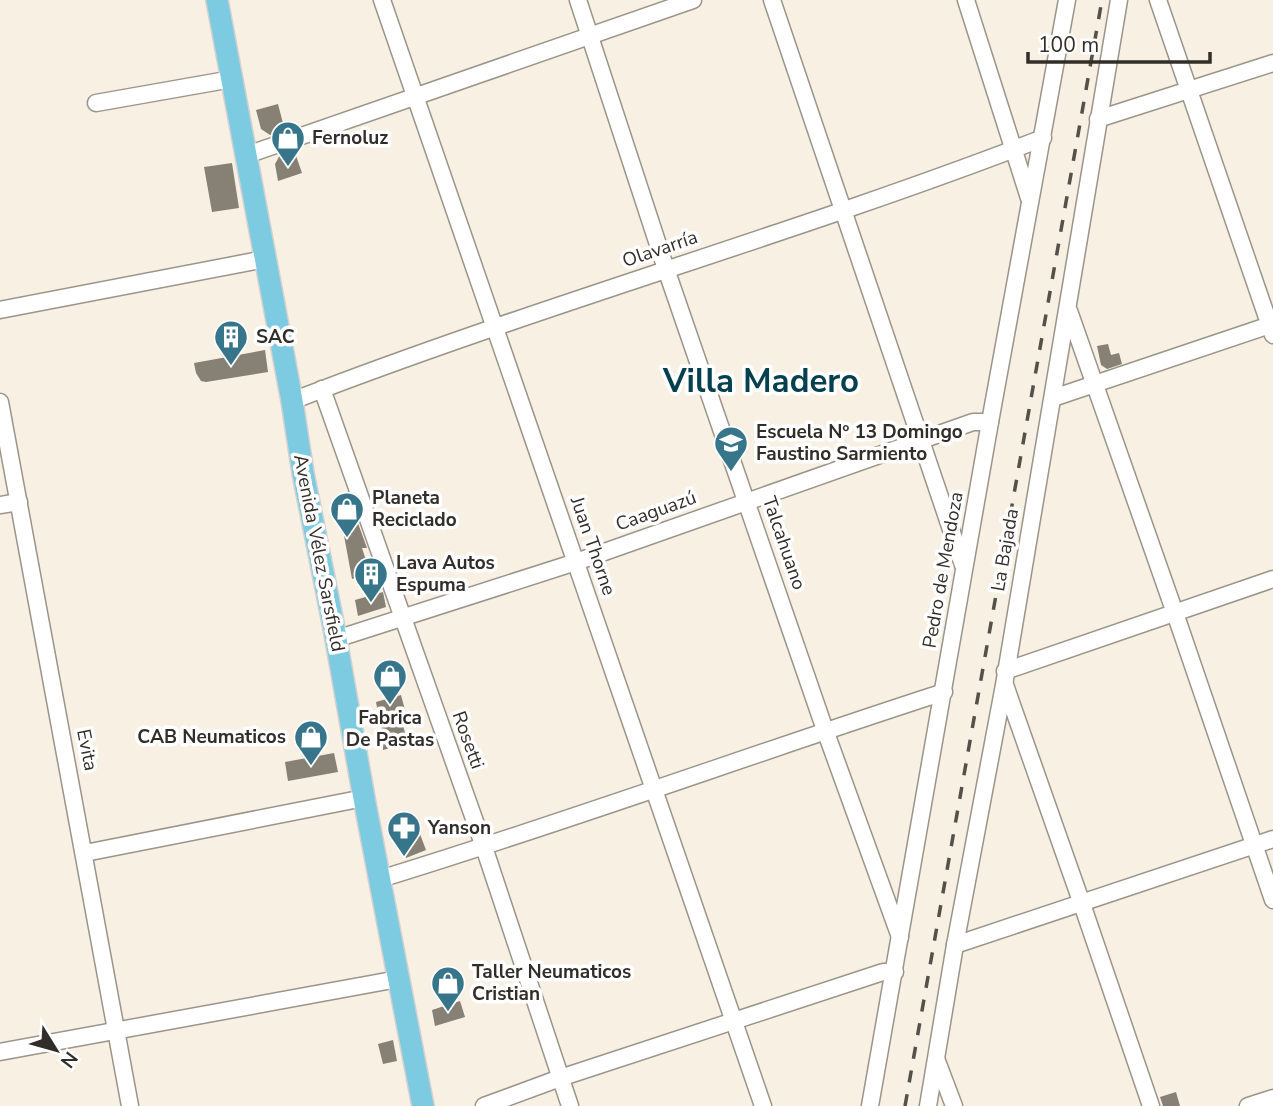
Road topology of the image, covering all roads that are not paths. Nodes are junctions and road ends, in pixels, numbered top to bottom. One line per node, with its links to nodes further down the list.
1 (217, 0): 12 (main road, Avenida Vélez Sarsfield)
2 (382, 0): 14 (street, Juan Thorne)
3 (578, 0): 10 (street, Talcahuano)
4 (693, 0): 10 (street)
5 (772, 0): 21 (street)
6 (966, 0): 18 (street)
7 (1067, 0): 17 (street, Pedro de Mendoza)
8 (1119, 0): 16 (street, La Bajada)
9 (1158, 0): 13 (street)
10 (589, 34): 14 (street); 23 (street, Talcahuano)
11 (1273, 63): 13 (street)
12 (232, 79): 15 (street); 19 (main road, Avenida Vélez Sarsfield)
13 (1189, 91): 16 (street); 27 (street)
14 (415, 95): 19 (street); 26 (street, Juan Thorne)
15 (96, 103)
16 (1098, 119): 24 (street, La Bajada)
17 (1042, 138): 18 (street, Olavarría); 20 (street, Pedro de Mendoza)
18 (1015, 149): 20 (street); 21 (street, Olavarría)
19 (247, 155): 22 (main road, Avenida Vélez Sarsfield)
20 (1031, 202): 33 (street, Pedro de Mendoza)
21 (843, 210): 23 (street, Olavarría); 34 (street)
22 (265, 259): 25 (street); 31 (main road, Avenida Vélez Sarsfield)
23 (666, 269): 26 (street, Olavarría); 35 (street, Talcahuano)
24 (1068, 309): 28 (street); 30 (street, La Bajada)
25 (0, 310)
26 (496, 326): 29 (street, Olavarría); 38 (street, Juan Thorne)
27 (1272, 328): 28 (street)
28 (1095, 382): 30 (street); 41 (street)
29 (322, 389): 31 (street, Olavarría); 42 (street, Rosetti)
30 (1053, 398): 44 (street, La Bajada)
31 (292, 401): 43 (main road, Avenida Vélez Sarsfield)
32 (0, 402): 36 (street, Evita)
33 (990, 422): 34 (street, Caaguazú); 39 (street, Pedro de Mendoza)
34 (922, 439): 35 (street, Caaguazú); 39 (street)
35 (748, 500): 38 (street, Caaguazú); 46 (street, Talcahuano)
36 (19, 502): 37 (street); 52 (street, Evita)
37 (0, 505)
38 (576, 562): 42 (street, Caaguazú); 47 (street, Juan Thorne)
39 (964, 568): 45 (street, Pedro de Mendoza)
40 (1273, 579): 41 (street)
41 (1175, 613): 44 (street); 50 (street)
42 (402, 618): 43 (street, Caaguazú); 51 (street, Rosetti)
43 (336, 639): 48 (main road, Avenida Vélez Sarsfield)
44 (1005, 678): 55 (street); 57 (street, La Bajada)
45 (944, 692): 46 (street); 56 (street, Pedro de Mendoza)
46 (825, 730): 47 (street); 56 (street, Talcahuano)
47 (653, 790): 51 (street); 60 (street, Juan Thorne)
48 (364, 798): 52 (street); 53 (main road, Avenida Vélez Sarsfield)
49 (1273, 839): 50 (street)
50 (1254, 846): 54 (street); 55 (street)
51 (484, 847): 53 (street); 64 (street, Rosetti)
52 (85, 853): 61 (street, Evita)
53 (380, 879): 59 (main road, Avenida Vélez Sarsfield)
54 (1273, 900)
55 (1082, 904): 57 (street); 74 (street)
56 (901, 939): 58 (street, Pedro de Mendoza)
57 (955, 945): 63 (street, La Bajada)
58 (895, 972): 60 (street); 71 (street, Pedro de Mendoza)
59 (398, 979): 61 (street); 67 (main road, Avenida Vélez Sarsfield)
60 (733, 1021): 64 (street); 70 (street, Juan Thorne)
61 (117, 1031): 62 (street); 66 (street, Evita)
62 (0, 1052)
63 (937, 1058): 72 (street, La Bajada); 73 (street)
64 (560, 1079): 68 (street); 69 (street, Rosetti)
65 (1273, 1098): 75 (street)
66 (130, 1106)
67 (423, 1106)
68 (484, 1106)
69 (570, 1106)
70 (763, 1106)
71 (870, 1106)
72 (928, 1106)
73 (954, 1106)
74 (1151, 1106)
75 (1248, 1106)

